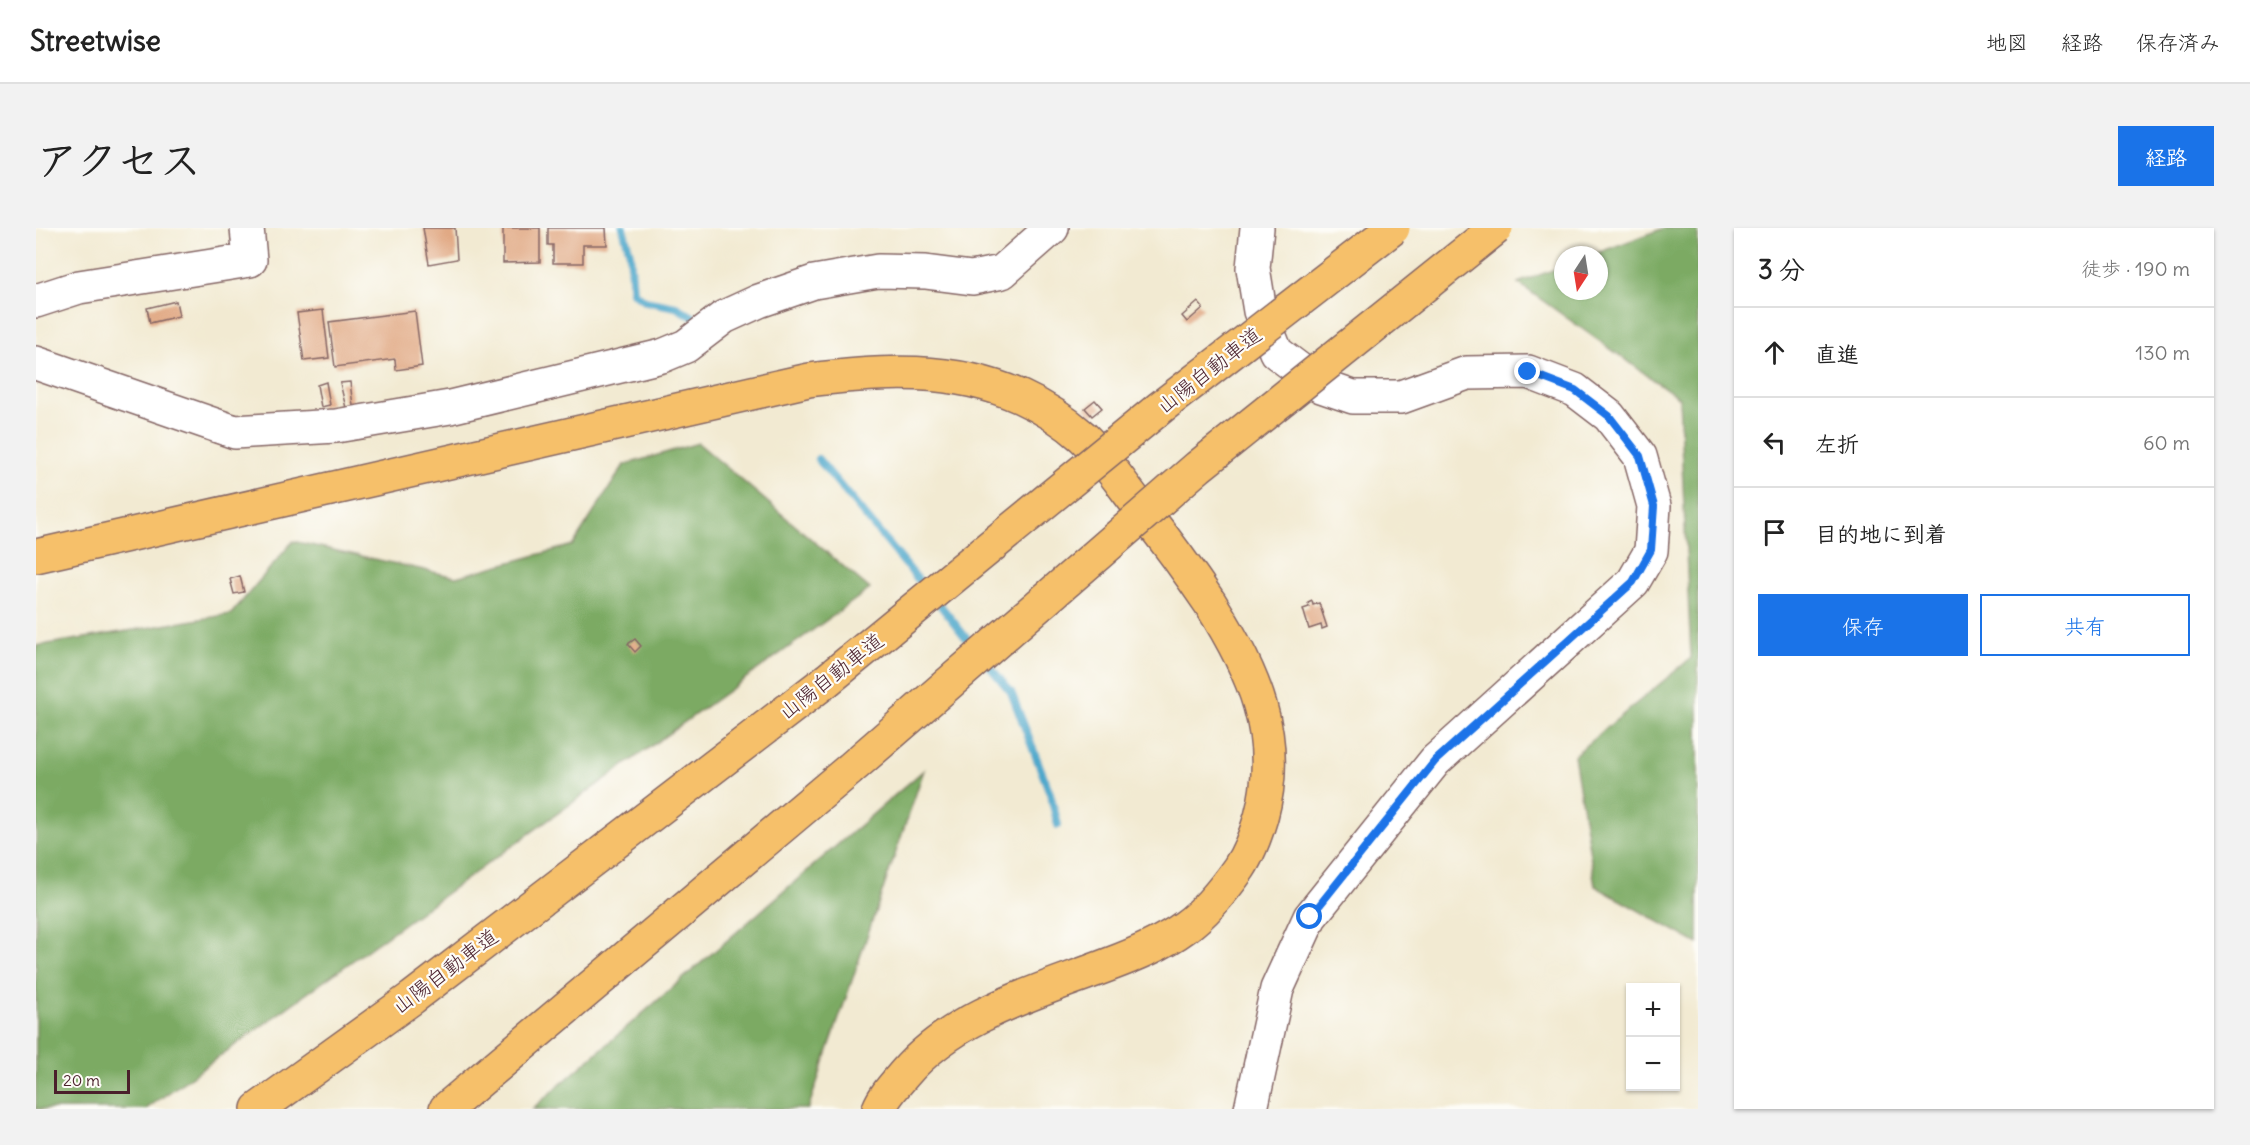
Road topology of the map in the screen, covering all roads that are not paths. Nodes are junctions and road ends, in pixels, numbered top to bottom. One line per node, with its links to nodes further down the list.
1 (247, 228): 6 (street)
2 (1052, 228): 7 (street)
3 (1257, 228): 12 (street)
4 (1392, 228): 9 (highway, 山陽自動車道, bridge)
5 (1496, 228): 10 (highway, bridge)
6 (36, 301)
7 (36, 363)
8 (36, 556): 11 (highway)
9 (258, 1109)
10 (446, 1109)
11 (879, 1109)
12 (1251, 1109)

